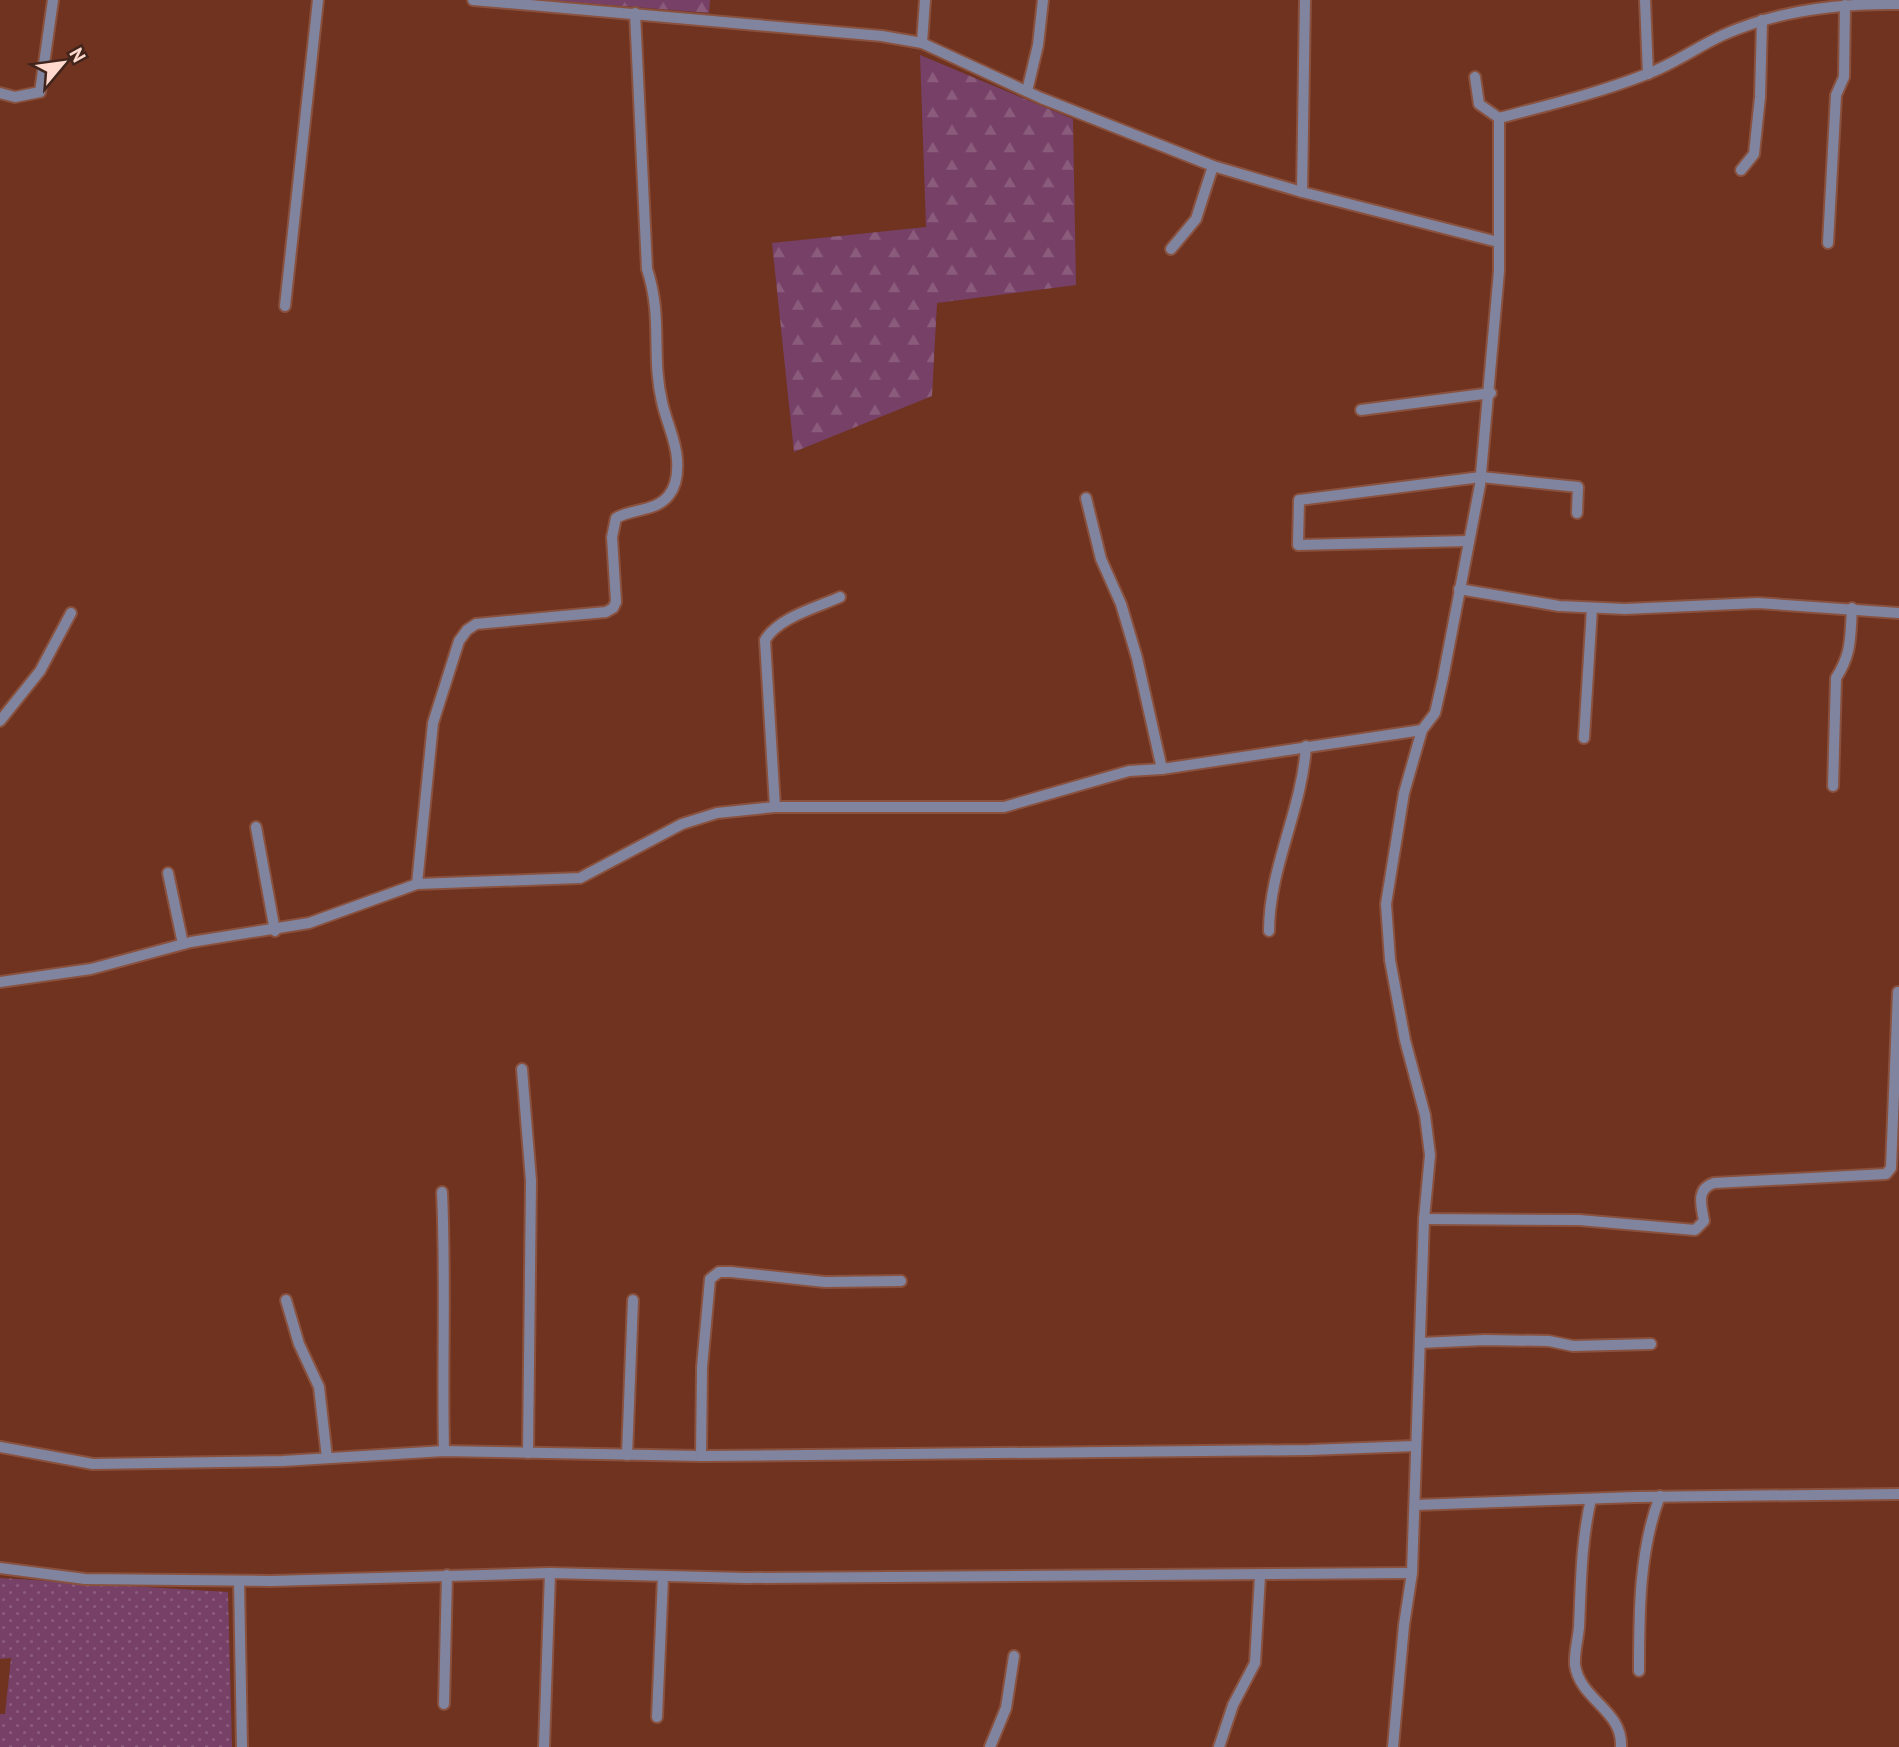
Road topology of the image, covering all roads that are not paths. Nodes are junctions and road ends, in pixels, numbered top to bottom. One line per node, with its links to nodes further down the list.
1 (53, 0): 17 (street)
2 (318, 0): 25 (street)
3 (473, 0): 11 (street)
4 (925, 0): 13 (street)
5 (1044, 0): 16 (street)
6 (1305, 0): 21 (street)
7 (1645, 0): 14 (street)
8 (1869, 2): 9 (street); 10 (street)
9 (1899, 4)
10 (1845, 5): 12 (street); 23 (street)
11 (635, 13): 13 (street); 47 (street)
12 (1762, 20): 14 (street); 20 (street)
13 (922, 43): 16 (street)
14 (1648, 74): 18 (street)
15 (1475, 77): 18 (street)
16 (1027, 91): 19 (street)
17 (0, 93)
18 (1499, 118): 22 (street)
19 (1213, 166): 21 (street); 24 (street)
20 (1741, 170)
21 (1302, 192): 22 (street)
22 (1498, 242): 26 (street)
23 (1828, 243)
24 (1171, 249)
25 (285, 306)
26 (1491, 393): 27 (street); 28 (street)
27 (1361, 410)
28 (1481, 477): 30 (street); 31 (street); 31 (street)
29 (1086, 498): 42 (street)
30 (1577, 513)
31 (1469, 541): 32 (street)
32 (1459, 589): 34 (street); 39 (street)
33 (840, 597): 44 (street)
34 (1592, 608): 35 (street); 40 (street)
35 (1852, 608): 37 (street); 43 (street)
36 (71, 613): 38 (street)
37 (1899, 613)
38 (0, 721)
39 (1422, 730): 41 (street); 55 (street)
40 (1584, 738)
41 (1306, 746): 42 (street); 49 (street)
42 (1162, 769): 44 (street)
43 (1833, 786)
44 (775, 807): 47 (street)
45 (256, 827): 48 (street)
46 (168, 873): 50 (street)
47 (417, 884): 48 (street)
48 (275, 931): 50 (street)
49 (1269, 931)
50 (183, 944): 51 (street)
51 (0, 982)
52 (1898, 992): 55 (street)
53 (522, 1069): 64 (street)
54 (442, 1192): 63 (street)
55 (1424, 1219): 59 (street)
56 (901, 1281): 66 (street)
57 (286, 1300): 67 (street)
58 (634, 1300): 65 (street)
59 (1420, 1343): 60 (street); 61 (street)
60 (1651, 1345)
61 (1415, 1446): 66 (street); 71 (street)
62 (0, 1447): 67 (street)
63 (444, 1451): 64 (street); 67 (street)
64 (528, 1453): 65 (street)
65 (627, 1455): 66 (street)
66 (701, 1456)
67 (327, 1458)
68 (1899, 1494): 69 (street)
69 (1660, 1496): 70 (street); 80 (street)
70 (1591, 1499): 71 (street); 88 (street)
71 (1415, 1505): 74 (street)
72 (0, 1568): 78 (street)
73 (550, 1573): 75 (street); 77 (street); 84 (street)
74 (1412, 1573): 76 (street); 87 (street)
75 (447, 1575): 78 (street); 81 (street)
76 (1260, 1576): 77 (street); 86 (street)
77 (663, 1577): 82 (street)
78 (239, 1581): 83 (street)
79 (1014, 1656): 85 (street)
80 (1639, 1671)
81 (444, 1704)
82 (657, 1717)
83 (242, 1747)
84 (544, 1747)
85 (990, 1747)
86 (1219, 1747)
87 (1393, 1747)
88 (1621, 1747)

